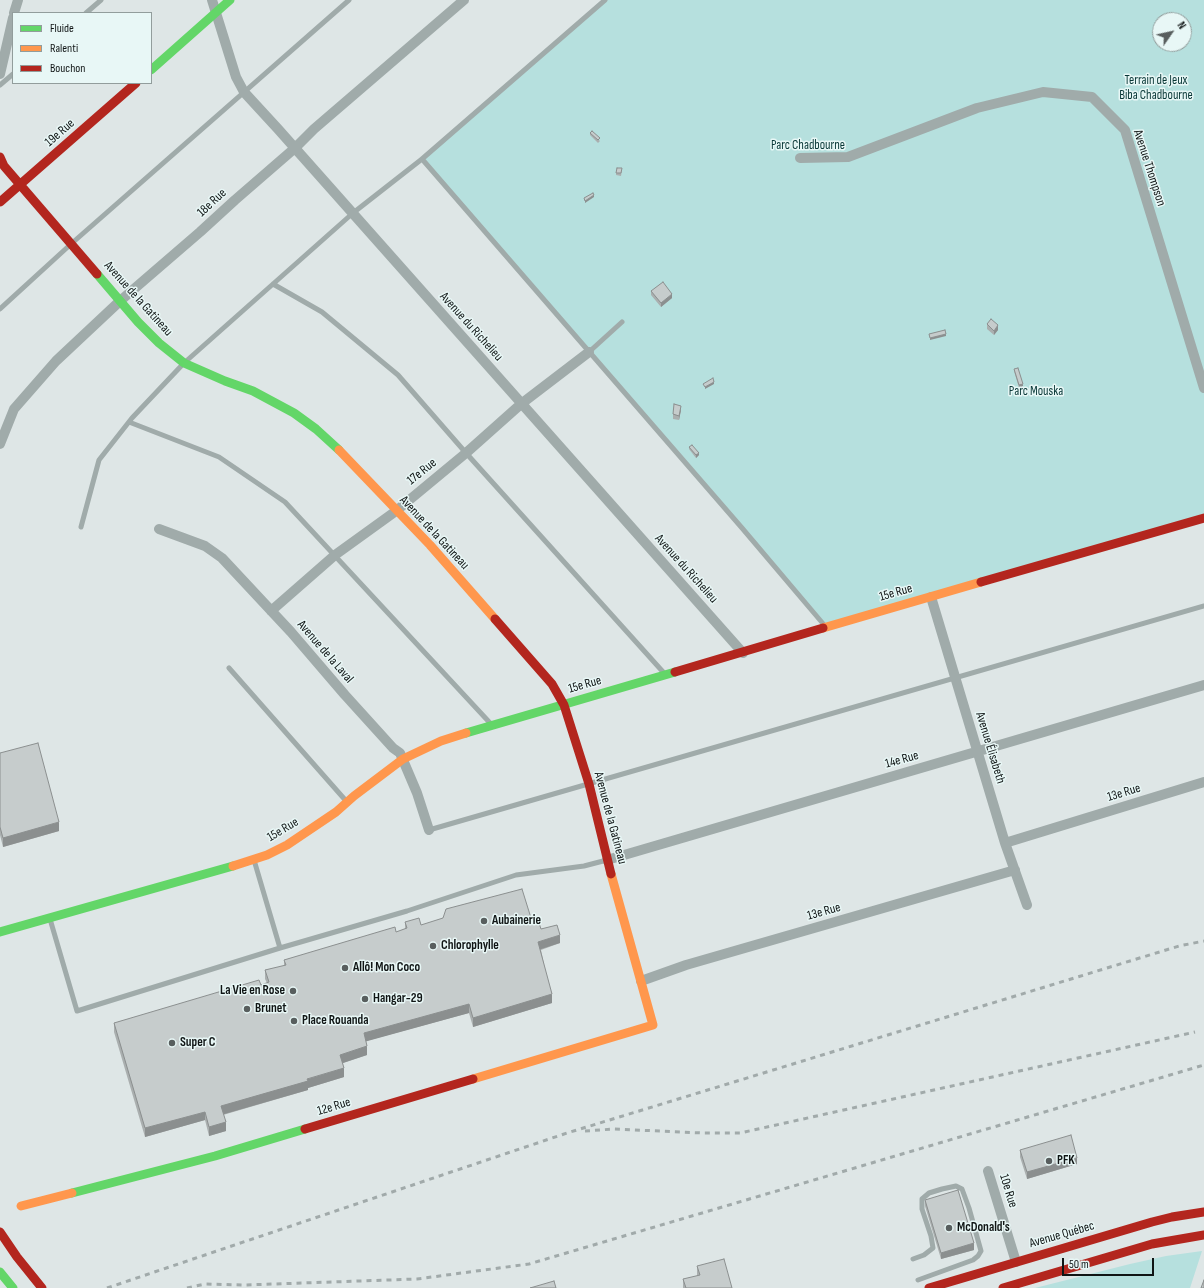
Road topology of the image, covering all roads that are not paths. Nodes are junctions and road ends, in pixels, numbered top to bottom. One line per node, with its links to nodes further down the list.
1 (18, 0): 8 (street)
2 (101, 0): 9 (lane)
3 (212, 0): 10 (street, Avenue du Richelieu)
4 (230, 0): 10 (street)
5 (349, 0): 17 (lane)
6 (464, 0): 18 (street, 18e Rue)
7 (605, 0): 21 (lane)
8 (14, 12)
9 (87, 12)
10 (216, 12): 12 (street); 17 (street, Avenue du Richelieu)
11 (12, 22): 13 (street)
12 (152, 69)
13 (0, 74)
14 (12, 75): 16 (lane)
15 (135, 84): 22 (street, 19e Rue)
16 (0, 85)
17 (244, 92): 18 (street, Avenue du Richelieu); 25 (lane)
18 (295, 148): 24 (street, Avenue du Richelieu); 27 (street, 18e Rue)
19 (0, 157): 22 (street, Avenue de la Gatineau)
20 (800, 158): 32 (street, Avenue Thompson)
21 (422, 159): 24 (lane); 30 (lane)
22 (20, 185): 23 (street, 19e Rue); 25 (street, Avenue de la Gatineau)
23 (0, 202)
24 (353, 213): 26 (lane); 33 (street, Avenue du Richelieu)
25 (71, 244): 27 (street, Avenue de la Gatineau); 28 (lane)
26 (273, 284): 31 (lane); 36 (lane)
27 (120, 301): 31 (street, Avenue de la Gatineau); 35 (street, 18e Rue)
28 (0, 310)
29 (622, 322): 30 (lane)
30 (589, 352): 33 (street, 17e Rue); 45 (lane)
31 (184, 363): 34 (lane); 37 (street, Avenue de la Gatineau)
32 (1204, 388)
33 (521, 404): 36 (street, 17e Rue); 46 (street, Avenue du Richelieu)
34 (129, 422): 39 (lane); 41 (lane)
35 (0, 444)
36 (466, 453): 37 (street, 17e Rue); 48 (lane)
37 (396, 511): 41 (street, 17e Rue); 51 (street, Avenue de la Gatineau)
38 (1204, 518): 42 (street, 15e Rue)
39 (81, 527)
40 (159, 529): 44 (street, Avenue de la Laval)
41 (335, 555): 44 (street, 17e Rue); 52 (lane)
42 (932, 597): 45 (street, 15e Rue); 49 (street, Avenue Élisabeth)
43 (1204, 606): 49 (lane)
44 (270, 611): 54 (street, Avenue de la Laval)
45 (826, 627): 46 (street, 15e Rue)
46 (743, 653): 48 (street, 15e Rue)
47 (229, 668): 57 (lane)
48 (666, 675): 51 (street, 15e Rue)
49 (956, 678): 53 (street, Avenue Élisabeth); 56 (lane)
50 (1204, 685): 53 (street, 14e Rue)
51 (564, 705): 52 (street, 15e Rue); 56 (street, Avenue de la Gatineau)
52 (493, 726): 54 (street, 15e Rue)
53 (978, 752): 59 (street, Avenue Élisabeth); 61 (street, 14e Rue)
54 (403, 759): 57 (street, 15e Rue); 58 (street, Avenue de la Laval)
55 (1204, 782): 59 (street, 13e Rue)
56 (588, 784): 58 (lane); 61 (street, Avenue de la Gatineau)
57 (347, 802): 60 (street, 15e Rue)
58 (429, 830)
59 (1005, 843): 62 (street, Avenue Élisabeth)
60 (253, 859): 64 (street, 15e Rue); 66 (lane)
61 (607, 860): 66 (lane); 67 (street, Avenue de la Gatineau)
62 (1015, 870): 63 (street, Avenue Élisabeth); 67 (street, 13e Rue)
63 (1027, 905)
64 (50, 918): 65 (street, 15e Rue); 66 (lane)
65 (0, 932)
66 (280, 948)
67 (641, 981): 68 (street, Avenue de la Gatineau)
68 (653, 1025): 70 (street, 12e Rue)
69 (988, 1171): 76 (street, 10e Rue)
70 (21, 1206)
71 (1204, 1212): 76 (street, Avenue Québec)
72 (0, 1232): 79 (street)
73 (1204, 1234): 76 (street, Avenue Québec)
74 (913, 1259): 77 (lane)
75 (0, 1272): 78 (street)
76 (1020, 1275): 80 (street, Avenue Québec); 81 (street, Avenue Québec)
77 (918, 1280)
78 (13, 1288)
79 (42, 1288)
80 (929, 1288)
81 (1003, 1288)

